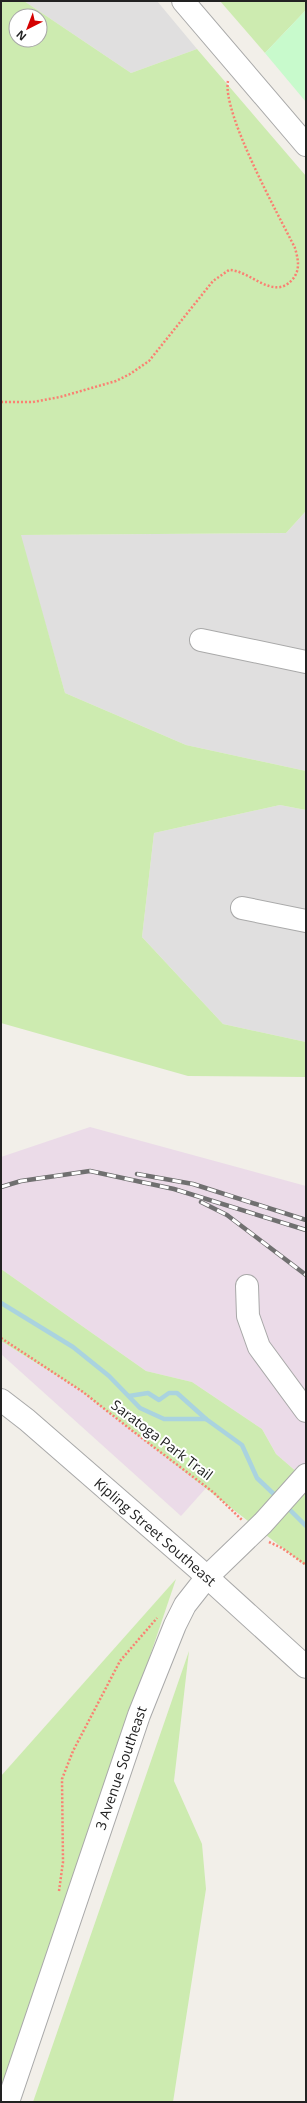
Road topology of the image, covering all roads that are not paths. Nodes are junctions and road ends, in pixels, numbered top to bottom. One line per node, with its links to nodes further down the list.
1 (183, 1): 2 (street)
2 (306, 146)
3 (201, 640): 4 (street)
4 (305, 657)
5 (242, 908): 6 (street)
6 (306, 921)
7 (247, 1286): 9 (street)
8 (1, 1400): 11 (street, Kipling Street Southeast)
9 (306, 1411)
10 (303, 1479): 11 (street, 3 Avenue Southeast)
11 (207, 1577): 12 (street, Kipling Street Southeast); 13 (street, 3 Avenue Southeast)
12 (306, 1667)
13 (8, 2102)

